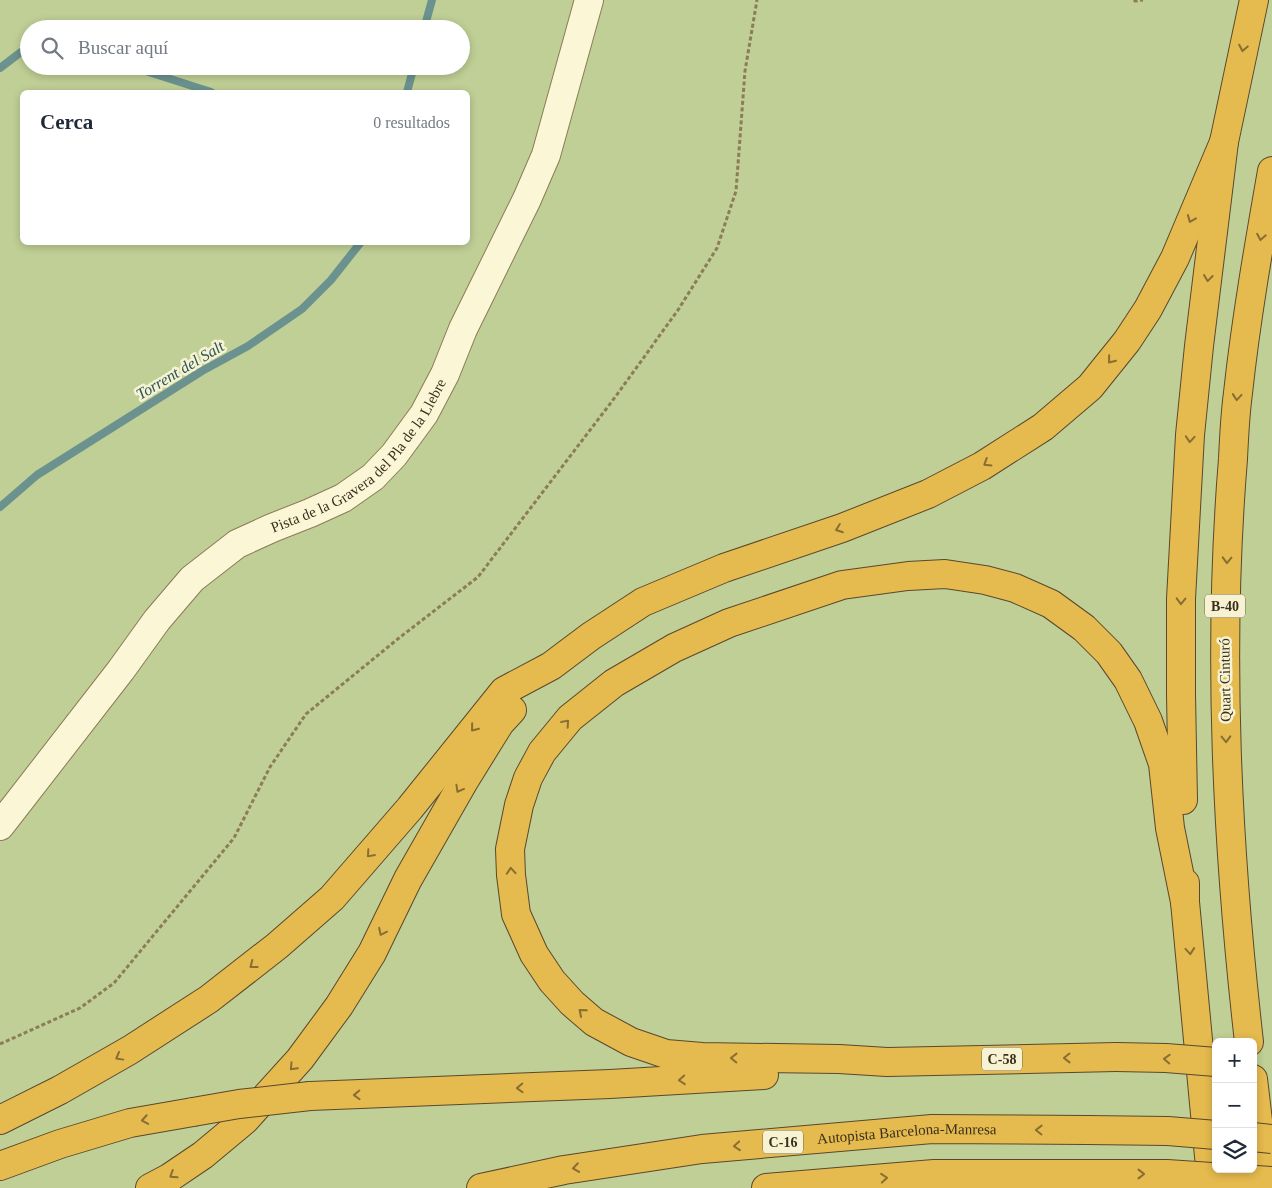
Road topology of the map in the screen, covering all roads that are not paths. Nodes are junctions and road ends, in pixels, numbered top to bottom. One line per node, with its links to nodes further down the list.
1 (589, 0): 6 (street, Pista de la Gravera del Pla de la Llebre)
2 (1254, 0): 3 (highway, one-way to 3)
3 (1224, 142): 5 (highway, one-way to 5); 7 (highway, one-way to 7)
4 (1272, 171): 8 (highway, Quart Cinturó / B-40, one-way to 8)
5 (551, 666): 14 (highway, one-way to 14); 20 (highway, one-way to 20)
6 (0, 826)
7 (1185, 902): 9 (highway, one-way to 7); 23 (highway, one-way to 23)
8 (1249, 1038)
9 (887, 1062): 10 (highway, C-58, one-way to 9, bridge); 18 (highway, one-way to 18, bridge)
10 (1212, 1062)
11 (1257, 1065): 12 (highway)
12 (1272, 1066)
13 (1253, 1083): 24 (highway)
14 (0, 1120)
15 (1212, 1135): 21 (highway, Autopista Barcelona-Manresa / C-16, one-way to 21, bridge)
16 (1257, 1137): 17 (highway, bridge)
17 (1272, 1139)
18 (0, 1166)
19 (1272, 1181): 22 (highway, one-way to 19, bridge)
20 (150, 1188)
21 (481, 1188)
22 (766, 1188)
23 (1212, 1188)
24 (1266, 1188)

